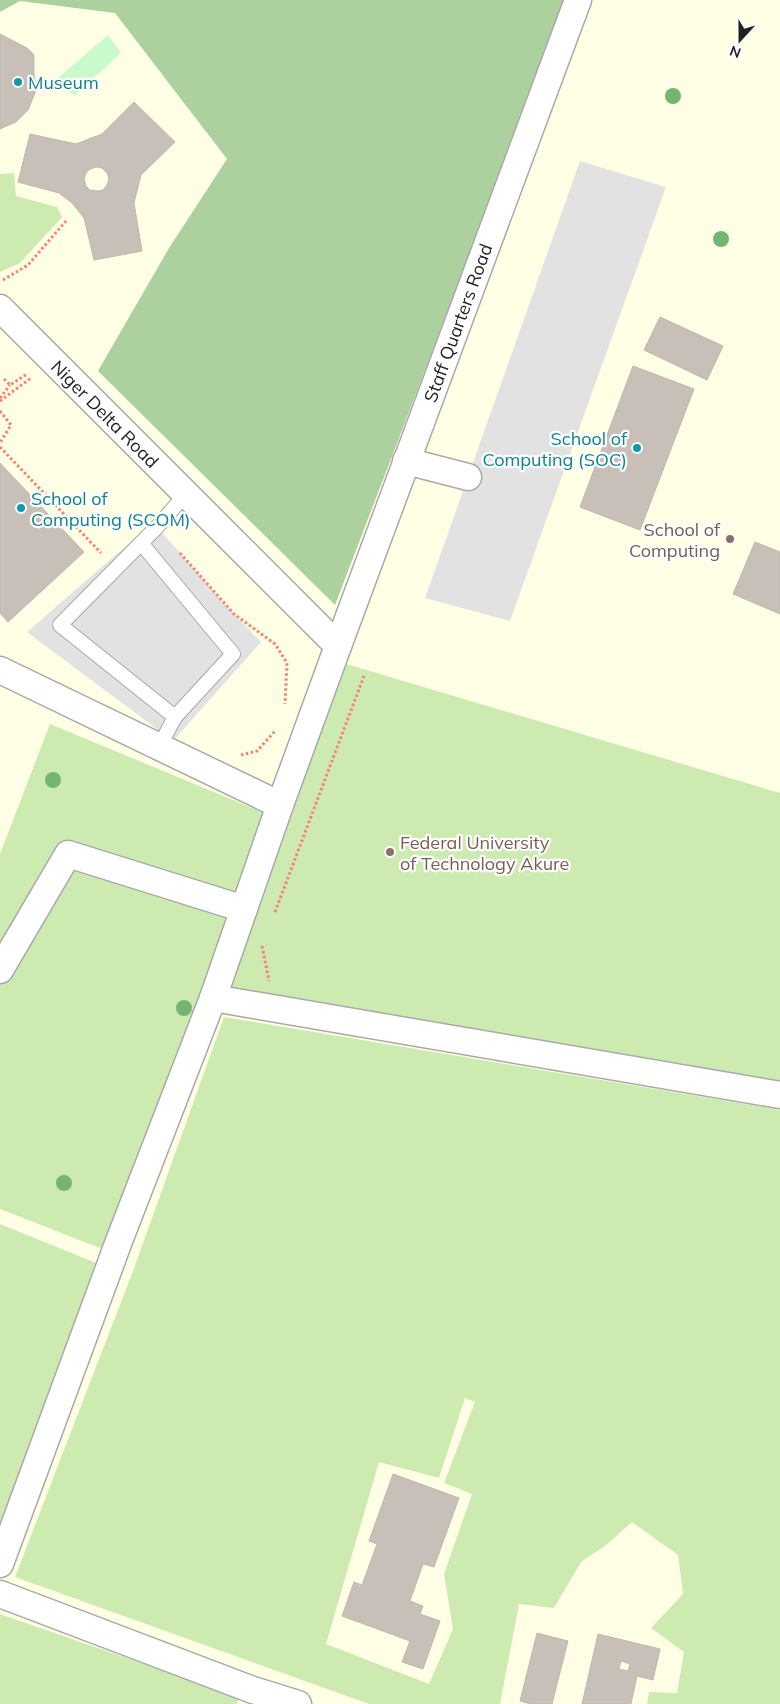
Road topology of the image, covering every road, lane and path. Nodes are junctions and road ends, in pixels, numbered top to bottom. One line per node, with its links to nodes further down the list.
1 (578, 0): 13 (street, Staff Quarters Road)
2 (66, 221): 3 (path)
3 (0, 282)
4 (0, 308): 5 (street, Niger Delta Road)
5 (53, 362): 9 (path); 15 (street, Niger Delta Road)
6 (22, 367): 8 (path)
7 (4, 378): 8 (path)
8 (10, 385): 9 (path)
9 (0, 400)
10 (0, 412): 11 (path)
11 (0, 443)
12 (0, 447): 18 (path)
13 (406, 461): 14 (street); 19 (street, Staff Quarters Road)
14 (468, 476)
15 (186, 494): 16 (lane); 19 (street, Niger Delta Road)
16 (157, 526): 17 (lane); 22 (path)
17 (141, 543): 23 (lane); 23 (lane)
18 (103, 555)
19 (338, 646): 27 (street, Staff Quarters Road)
20 (0, 670): 25 (street)
21 (364, 676): 29 (path)
22 (283, 712)
23 (176, 717): 25 (lane)
24 (277, 726): 26 (path)
25 (159, 747): 27 (street)
26 (235, 756)
27 (280, 805): 28 (street, Staff Quarters Road)
28 (244, 909): 31 (street); 32 (street, Staff Quarters Road)
29 (272, 919)
30 (265, 937): 33 (path)
31 (0, 970)
32 (214, 998): 33 (street); 35 (street, Staff Quarters Road)
33 (285, 1011): 34 (street)
34 (780, 1095)
35 (0, 1564)
36 (0, 1594): 37 (street)
37 (261, 1698): 38 (street)
38 (298, 1704)

